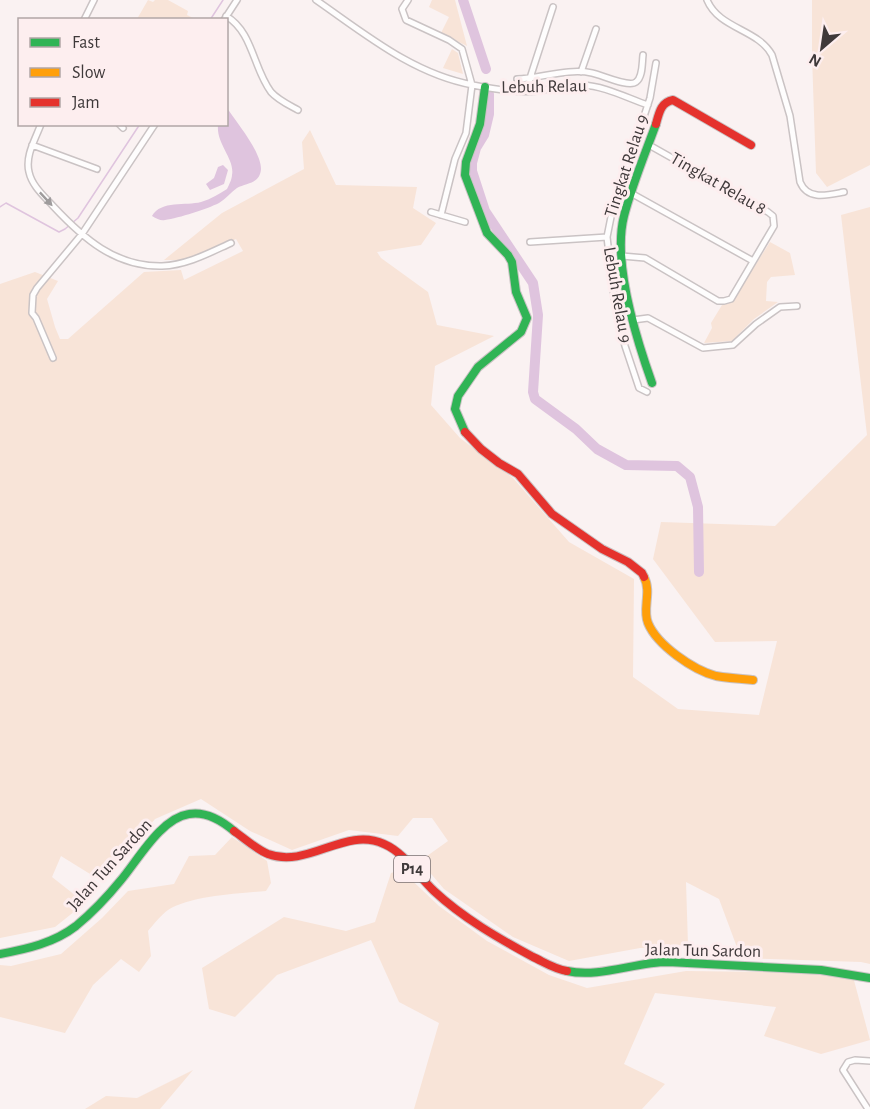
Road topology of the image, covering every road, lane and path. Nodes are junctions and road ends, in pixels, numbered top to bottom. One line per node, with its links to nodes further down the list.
1 (94, 0): 7 (street)
2 (237, 0): 8 (street)
3 (316, 0): 16 (street, Lebuh Relau)
4 (408, 0): 16 (street)
5 (707, 0): 28 (street)
6 (553, 7): 14 (street)
7 (85, 18)
8 (225, 18)
9 (228, 20): 20 (street)
10 (596, 29): 13 (street)
11 (643, 56): 13 (street)
12 (656, 63): 19 (street, Lebuh Relau 9)
13 (581, 72): 14 (street)
14 (530, 78): 15 (street); 18 (street)
15 (517, 79)
16 (472, 85): 17 (street, Lebuh Relau); 31 (street)
17 (484, 87): 18 (street, Lebuh Relau); 44 (street)
18 (529, 91): 19 (street, Lebuh Relau)
19 (648, 105): 27 (street, Lebuh Relau 9)
20 (298, 110)
21 (40, 126): 25 (street)
22 (154, 126): 33 (street)
23 (649, 145): 24 (street, Tingkat Relau 9); 29 (street, Tingkat Relau 9); 38 (street, Tingkat Relau 8)
24 (751, 145)
25 (32, 146): 26 (street); 33 (street, one-way to 33)
26 (97, 169)
27 (620, 187): 29 (street); 34 (street, Lebuh Relau 9)
28 (844, 192)
29 (632, 194): 37 (street, Tingkat Relau 9); 38 (street)
30 (430, 212): 31 (street)
31 (441, 215): 32 (street)
32 (465, 222)
33 (82, 234): 36 (street); 41 (street)
34 (607, 237): 35 (street); 43 (street, Lebuh Relau 9)
35 (530, 242)
36 (231, 243)
37 (622, 256): 38 (street); 40 (street, Tingkat Relau 9)
38 (753, 261)
39 (797, 306): 40 (street)
40 (633, 320): 42 (street, Tingkat Relau 9)
41 (53, 358)
42 (652, 383)
43 (647, 392)
44 (753, 680)
45 (0, 954): 46 (street, Jalan Tun Sardon / P14)
46 (870, 978)
47 (870, 1061): 48 (street)
48 (868, 1109)

